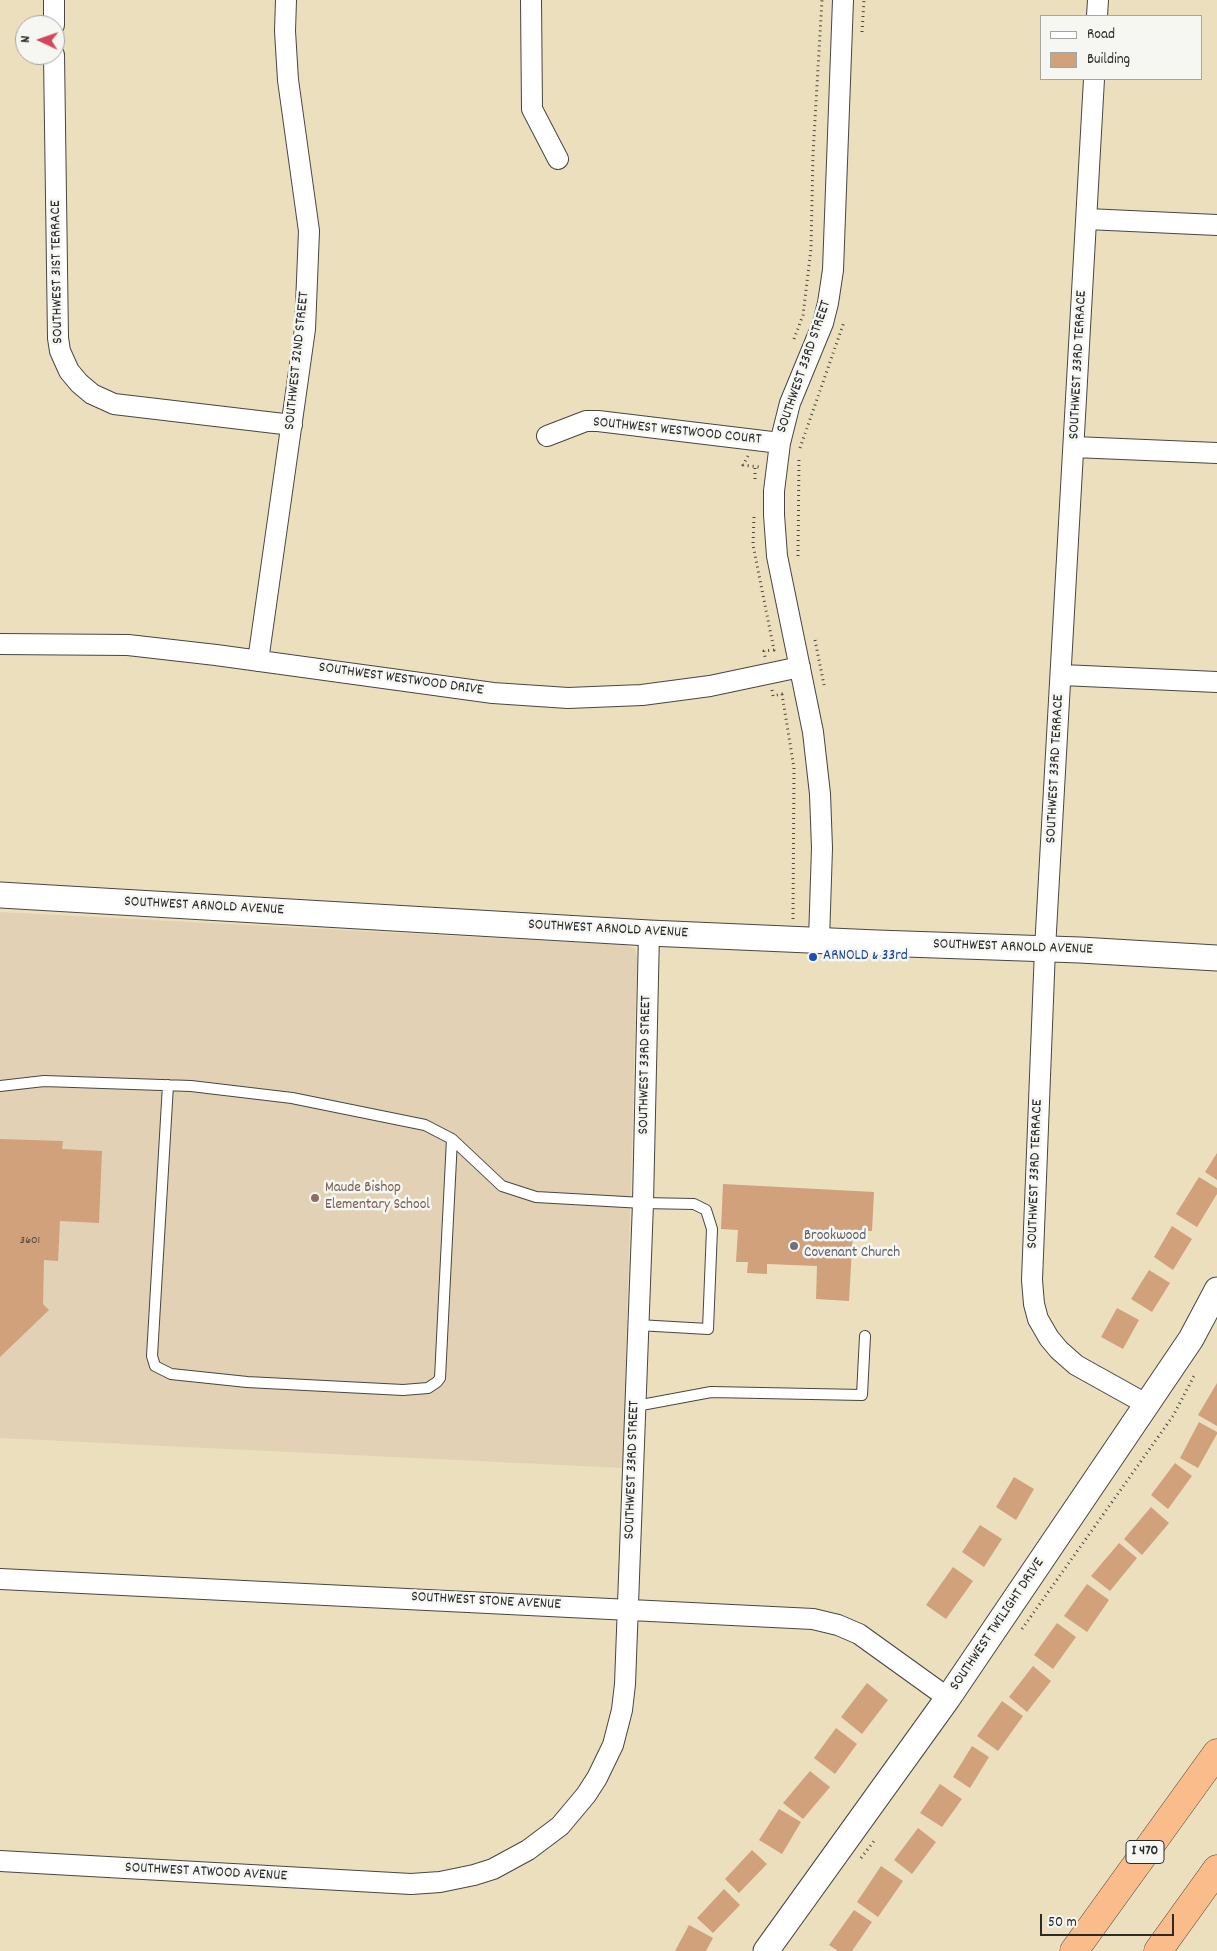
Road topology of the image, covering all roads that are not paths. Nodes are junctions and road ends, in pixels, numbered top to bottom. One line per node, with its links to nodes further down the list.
1 (54, 0): 6 (street)
2 (286, 0): 13 (street, SOUTHWEST 32ND STREET)
3 (531, 0): 10 (street)
4 (843, 0): 15 (street, SOUTHWEST 33RD STREET)
5 (1098, 0): 7 (street)
6 (54, 15)
7 (1098, 15)
8 (54, 65): 13 (street, SOUTHWEST 31ST TERRACE)
9 (1094, 80): 11 (street, SOUTHWEST 33RD TERRACE)
10 (558, 159)
11 (1087, 219): 12 (street); 16 (street, SOUTHWEST 33RD TERRACE)
12 (1217, 225)
13 (292, 425): 19 (street, SOUTHWEST 32ND STREET)
14 (547, 436): 15 (street, SOUTHWEST WESTWOOD COURT)
15 (780, 443): 20 (street, SOUTHWEST 33RD STREET)
16 (1074, 447): 17 (street); 21 (street, SOUTHWEST 33RD TERRACE)
17 (1217, 453)
18 (0, 644): 19 (street, SOUTHWEST WESTWOOD DRIVE)
19 (258, 661): 20 (street, SOUTHWEST WESTWOOD DRIVE)
20 (800, 667): 25 (street, SOUTHWEST 33RD STREET)
21 (1062, 675): 22 (street); 26 (street, SOUTHWEST 33RD TERRACE)
22 (1217, 682)
23 (0, 895): 24 (street, SOUTHWEST ARNOLD AVENUE)
24 (649, 933): 25 (street, SOUTHWEST ARNOLD AVENUE); 31 (street, SOUTHWEST 33RD STREET)
25 (819, 940): 26 (street, SOUTHWEST ARNOLD AVENUE)
26 (1045, 948): 27 (street, SOUTHWEST ARNOLD AVENUE); 35 (street, SOUTHWEST 33RD TERRACE)
27 (1217, 958)
28 (168, 1085): 29 (lane); 30 (lane); 30 (lane)
29 (0, 1086)
30 (452, 1139): 31 (lane)
31 (643, 1203): 33 (street, SOUTHWEST 33RD STREET); 33 (lane)
32 (1217, 1290): 35 (street, SOUTHWEST TWILIGHT DRIVE)
33 (638, 1325): 36 (street, SOUTHWEST 33RD STREET)
34 (865, 1336): 36 (lane)
35 (1146, 1404): 39 (street, SOUTHWEST TWILIGHT DRIVE)
36 (636, 1406): 38 (street, SOUTHWEST 33RD STREET)
37 (0, 1579): 38 (street, SOUTHWEST STONE AVENUE)
38 (628, 1609): 39 (street, SOUTHWEST STONE AVENUE); 43 (street, SOUTHWEST 33RD STREET)
39 (948, 1698): 44 (street, SOUTHWEST TWILIGHT DRIVE)
40 (1217, 1753): 45 (highway, I 470)
41 (0, 1861): 43 (street, SOUTHWEST ATWOOD AVENUE)
42 (1217, 1869): 46 (highway)
43 (411, 1884)
44 (766, 1951)
45 (1074, 1951)
46 (1158, 1951)

